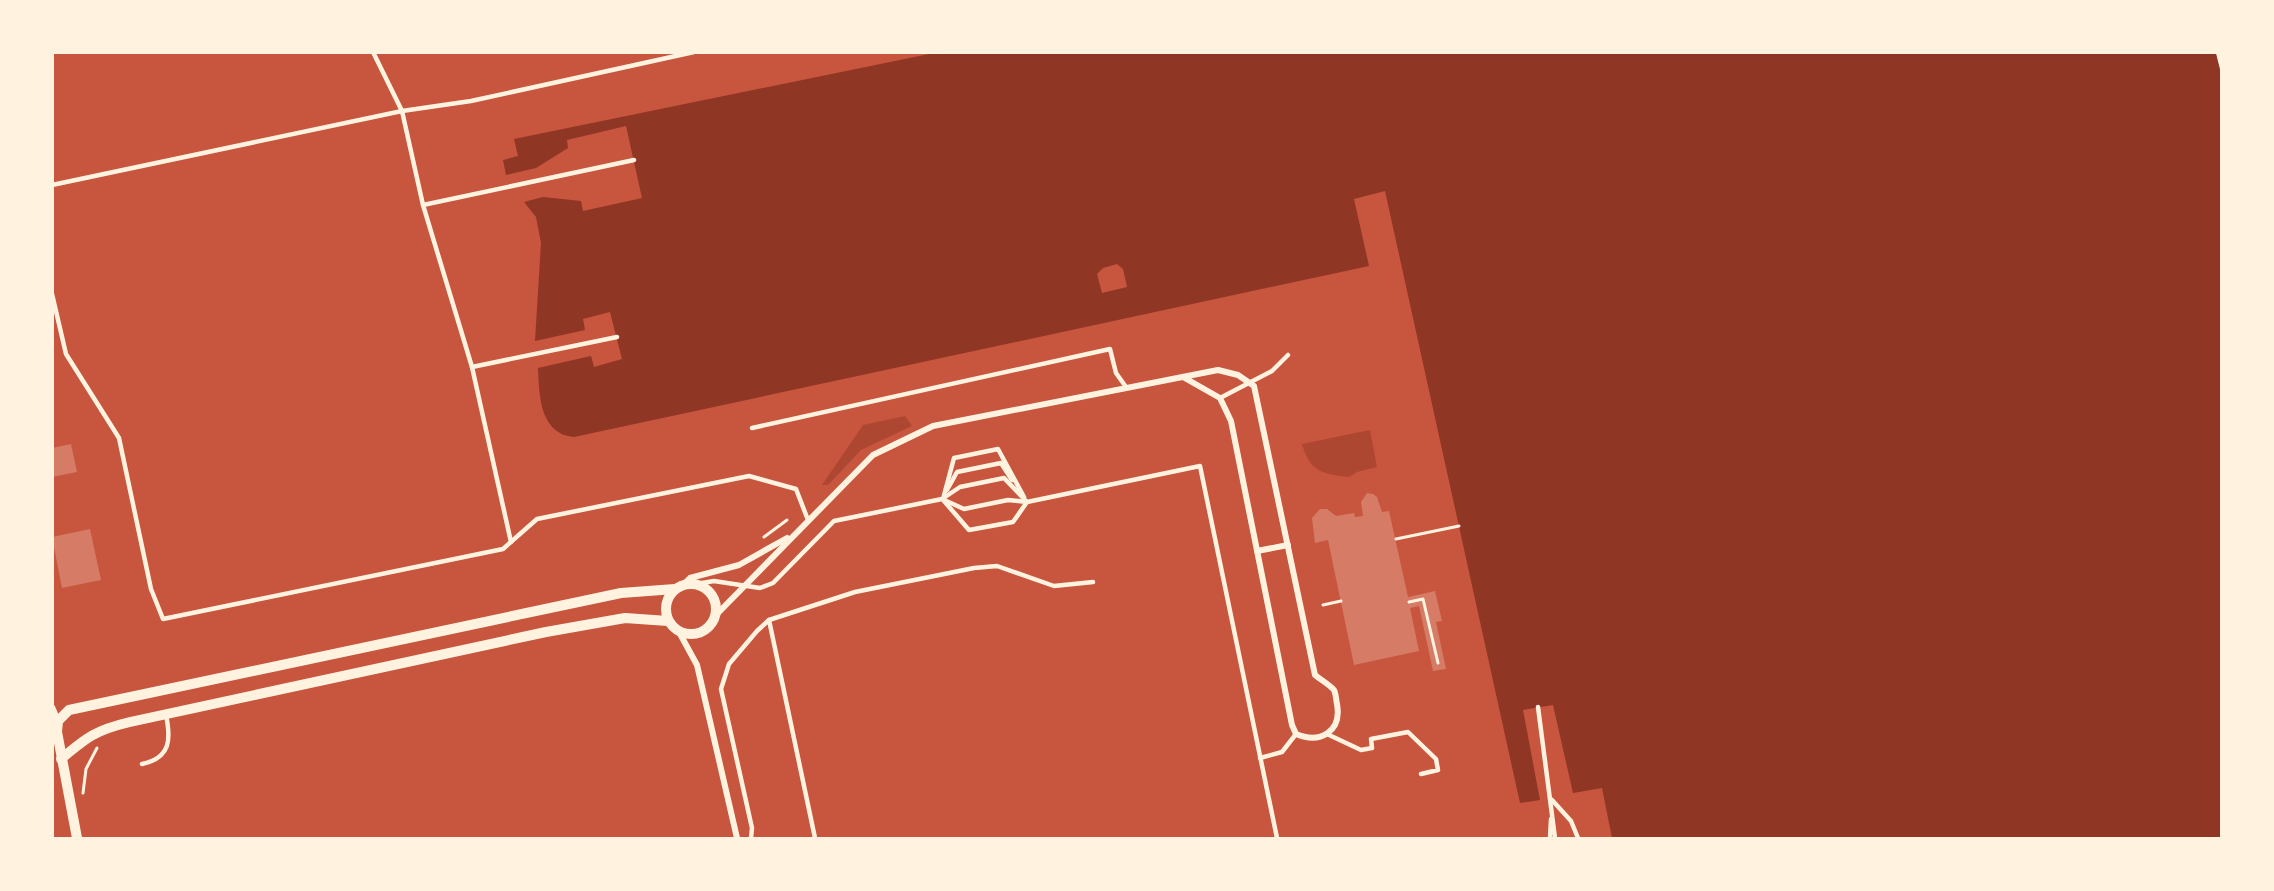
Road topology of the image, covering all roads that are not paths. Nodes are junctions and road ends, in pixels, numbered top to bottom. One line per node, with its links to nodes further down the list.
1 (373, 52): 5 (lane)
2 (694, 52): 5 (lane)
3 (2218, 52): 4 (lane)
4 (2222, 68)
5 (402, 111): 7 (lane); 8 (lane)
6 (634, 160): 8 (lane)
7 (52, 185)
8 (423, 205): 12 (lane)
9 (52, 294): 22 (lane)
10 (616, 337): 12 (lane)
11 (1288, 355): 14 (lane)
12 (472, 367): 22 (lane)
13 (1183, 378): 14 (street); 15 (street); 16 (street)
14 (1249, 383): 16 (lane); 23 (street)
15 (1126, 387): 17 (lane); 20 (street)
16 (1220, 398): 24 (street)
17 (752, 428)
18 (942, 499): 19 (lane); 19 (lane); 19 (lane); 19 (lane); 19 (lane); 27 (lane)
19 (1027, 502): 38 (lane)
20 (808, 520): 21 (street); 22 (lane)
21 (795, 534): 27 (street); 28 (street)
22 (511, 542)
23 (1288, 545): 24 (street); 37 (street)
24 (1257, 551): 36 (street)
25 (1093, 582): 30 (lane)
26 (696, 584): 27 (lane); 28 (street); 29 (street)
27 (742, 586): 29 (street)
28 (679, 587): 31 (street); 35 (street)
29 (717, 614): 32 (street)
30 (769, 620): 45 (lane); 46 (lane)
31 (668, 621): 32 (street); 34 (street)
32 (679, 632): 44 (street)
33 (52, 707): 35 (street)
34 (166, 714): 39 (street); 40 (lane)
35 (58, 721): 39 (street)
36 (1296, 734): 37 (street); 38 (lane)
37 (1327, 734): 41 (lane)
38 (1260, 758): 47 (lane)
39 (61, 759): 43 (street)
40 (142, 764)
41 (1421, 774)
42 (1551, 800): 48 (lane); 49 (lane); 50 (lane)
43 (77, 838)
44 (737, 838)
45 (751, 838)
46 (815, 838)
47 (1277, 838)
48 (1550, 838)
49 (1555, 838)
50 (1578, 838)

